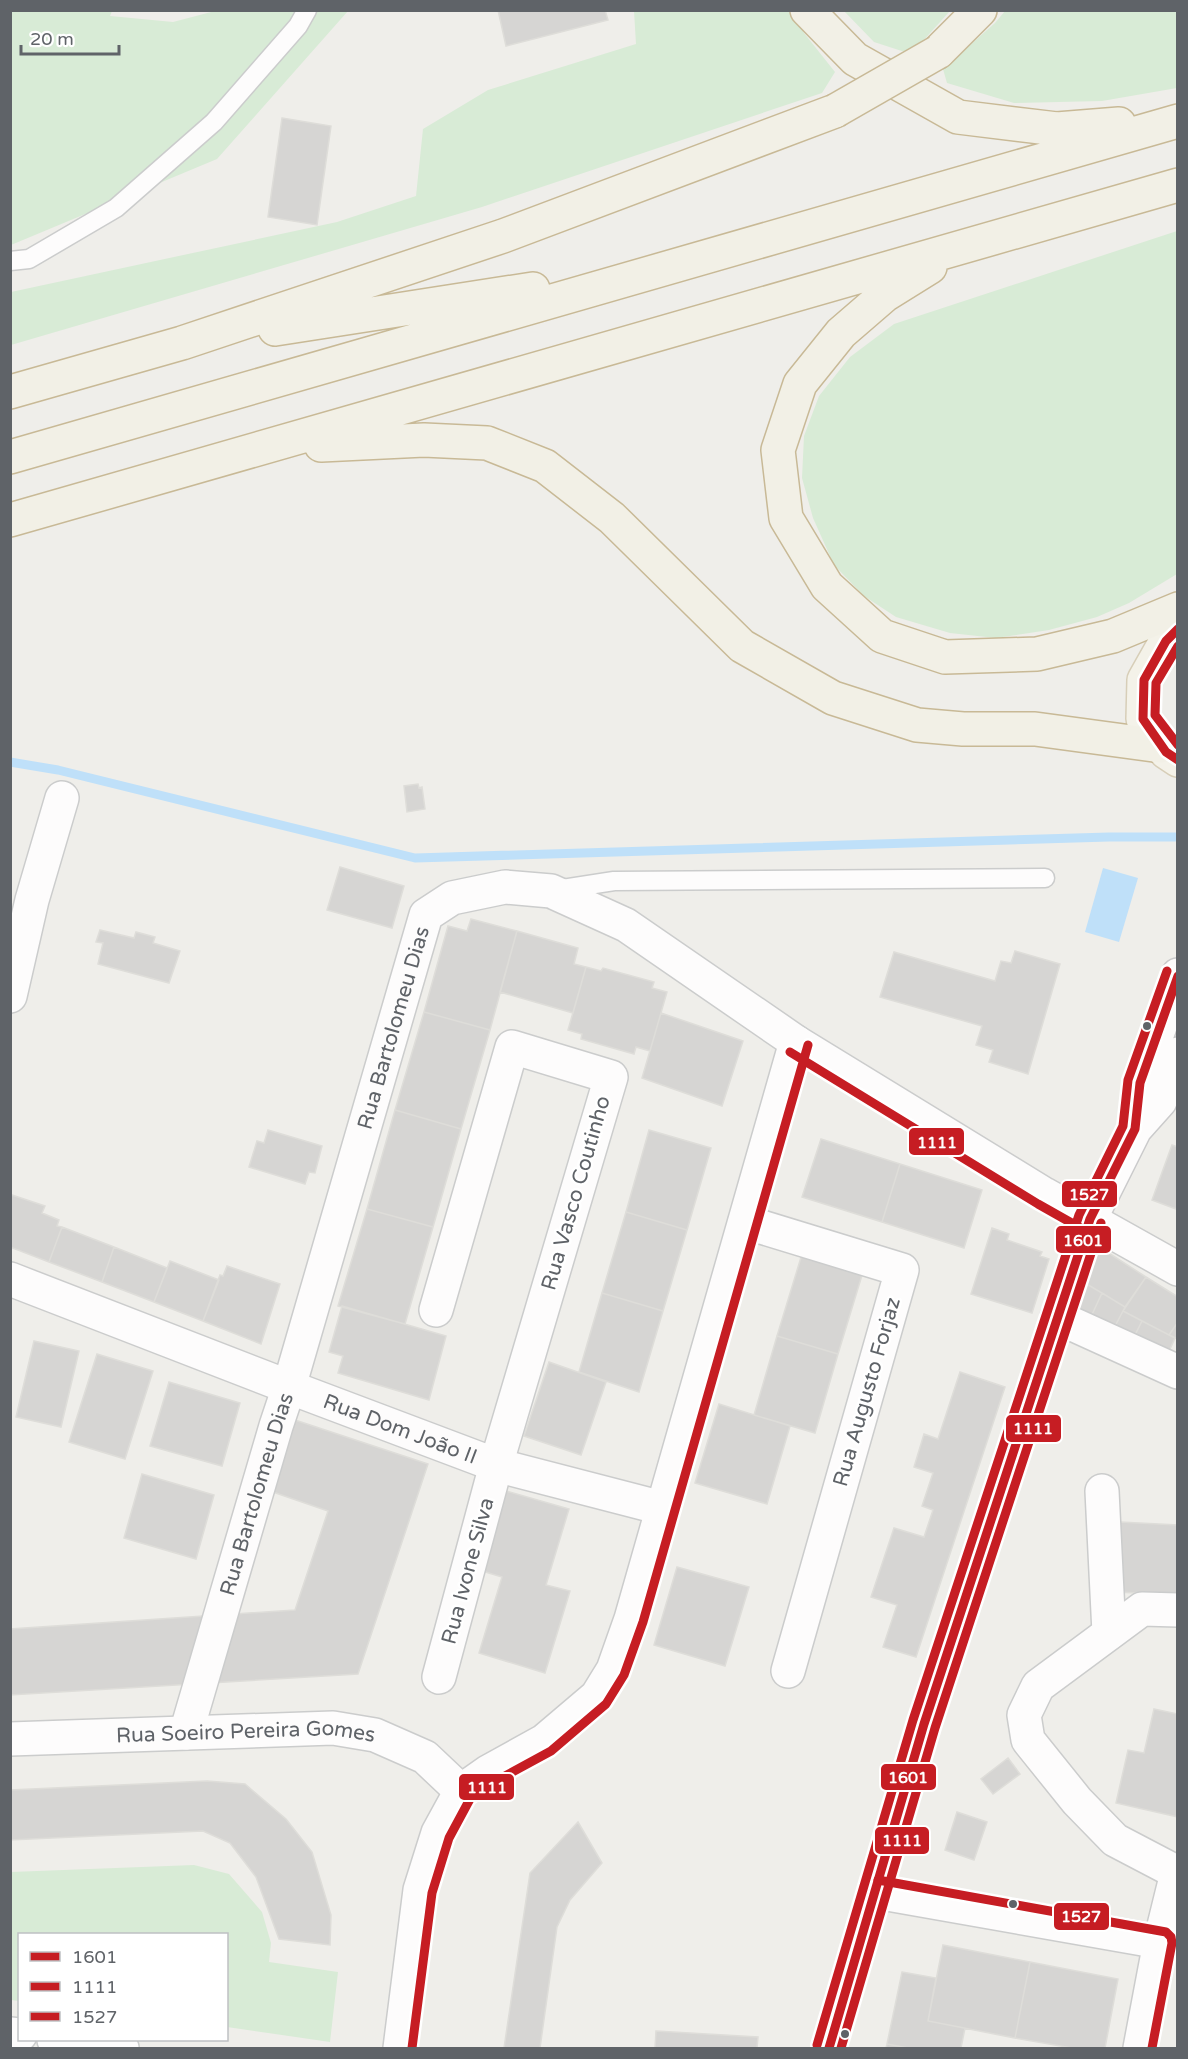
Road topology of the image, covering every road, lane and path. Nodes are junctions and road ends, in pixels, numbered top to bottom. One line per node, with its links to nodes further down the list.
1 (307, 10): 7 (lane)
2 (807, 10): 4 (highway)
3 (980, 10): 9 (highway, bridge)
4 (1178, 121): 8 (highway)
5 (1178, 185): 6 (highway)
6 (961, 247): 11 (highway); 14 (highway)
7 (10, 261)
8 (670, 267): 9 (highway); 12 (highway)
9 (182, 343): 10 (highway)
10 (10, 392)
11 (266, 448): 13 (highway); 16 (highway)
12 (10, 457)
13 (10, 520)
14 (1178, 609)
15 (1178, 628): 16 (main road)
16 (1169, 753)
17 (62, 798): 20 (street)
18 (1046, 878): 19 (lane)
19 (551, 891): 23 (street, Rua Bartolomeu Dias); 33 (street, Rua Bartolomeu Dias)
20 (21, 897): 22 (street)
21 (1178, 975): 25 (street)
22 (10, 996)
23 (796, 1042): 26 (street, Rua Bartolomeu Dias); 27 (street)
24 (1178, 1054): 25 (street)
25 (1135, 1129): 26 (street)
26 (1090, 1219): 28 (street, Rua Bartolomeu Dias); 31 (street)
27 (745, 1222): 36 (street); 39 (street, Rua Augusto Forjaz)
28 (1178, 1269)
29 (10, 1279): 33 (street, Rua Dom João II)
30 (436, 1310): 34 (street, Rua Vasco Coutinho)
31 (1057, 1317): 32 (street); 45 (street)
32 (1178, 1372)
33 (289, 1387): 34 (street, Rua Dom João II); 41 (street, Rua Bartolomeu Dias)
34 (496, 1465): 36 (street, Rua Dom João II); 40 (street, Rua Ivone Silva)
35 (1102, 1491): 38 (street)
36 (662, 1508): 43 (street)
37 (1178, 1610): 38 (street)
38 (1109, 1633): 44 (street)
39 (788, 1671)
40 (439, 1677)
41 (186, 1733): 42 (street, Rua Soeiro Pereira Gomes); 43 (street, Rua Soeiro Pereira Gomes)
42 (10, 1739)
43 (461, 1791): 49 (street)
44 (1177, 1873): 46 (street)
45 (876, 1892): 46 (street); 50 (street)
46 (1160, 1942): 51 (street)
47 (62, 2041): 48 (street)
48 (122, 2049)
49 (400, 2049)
50 (829, 2049)
51 (1140, 2049)

